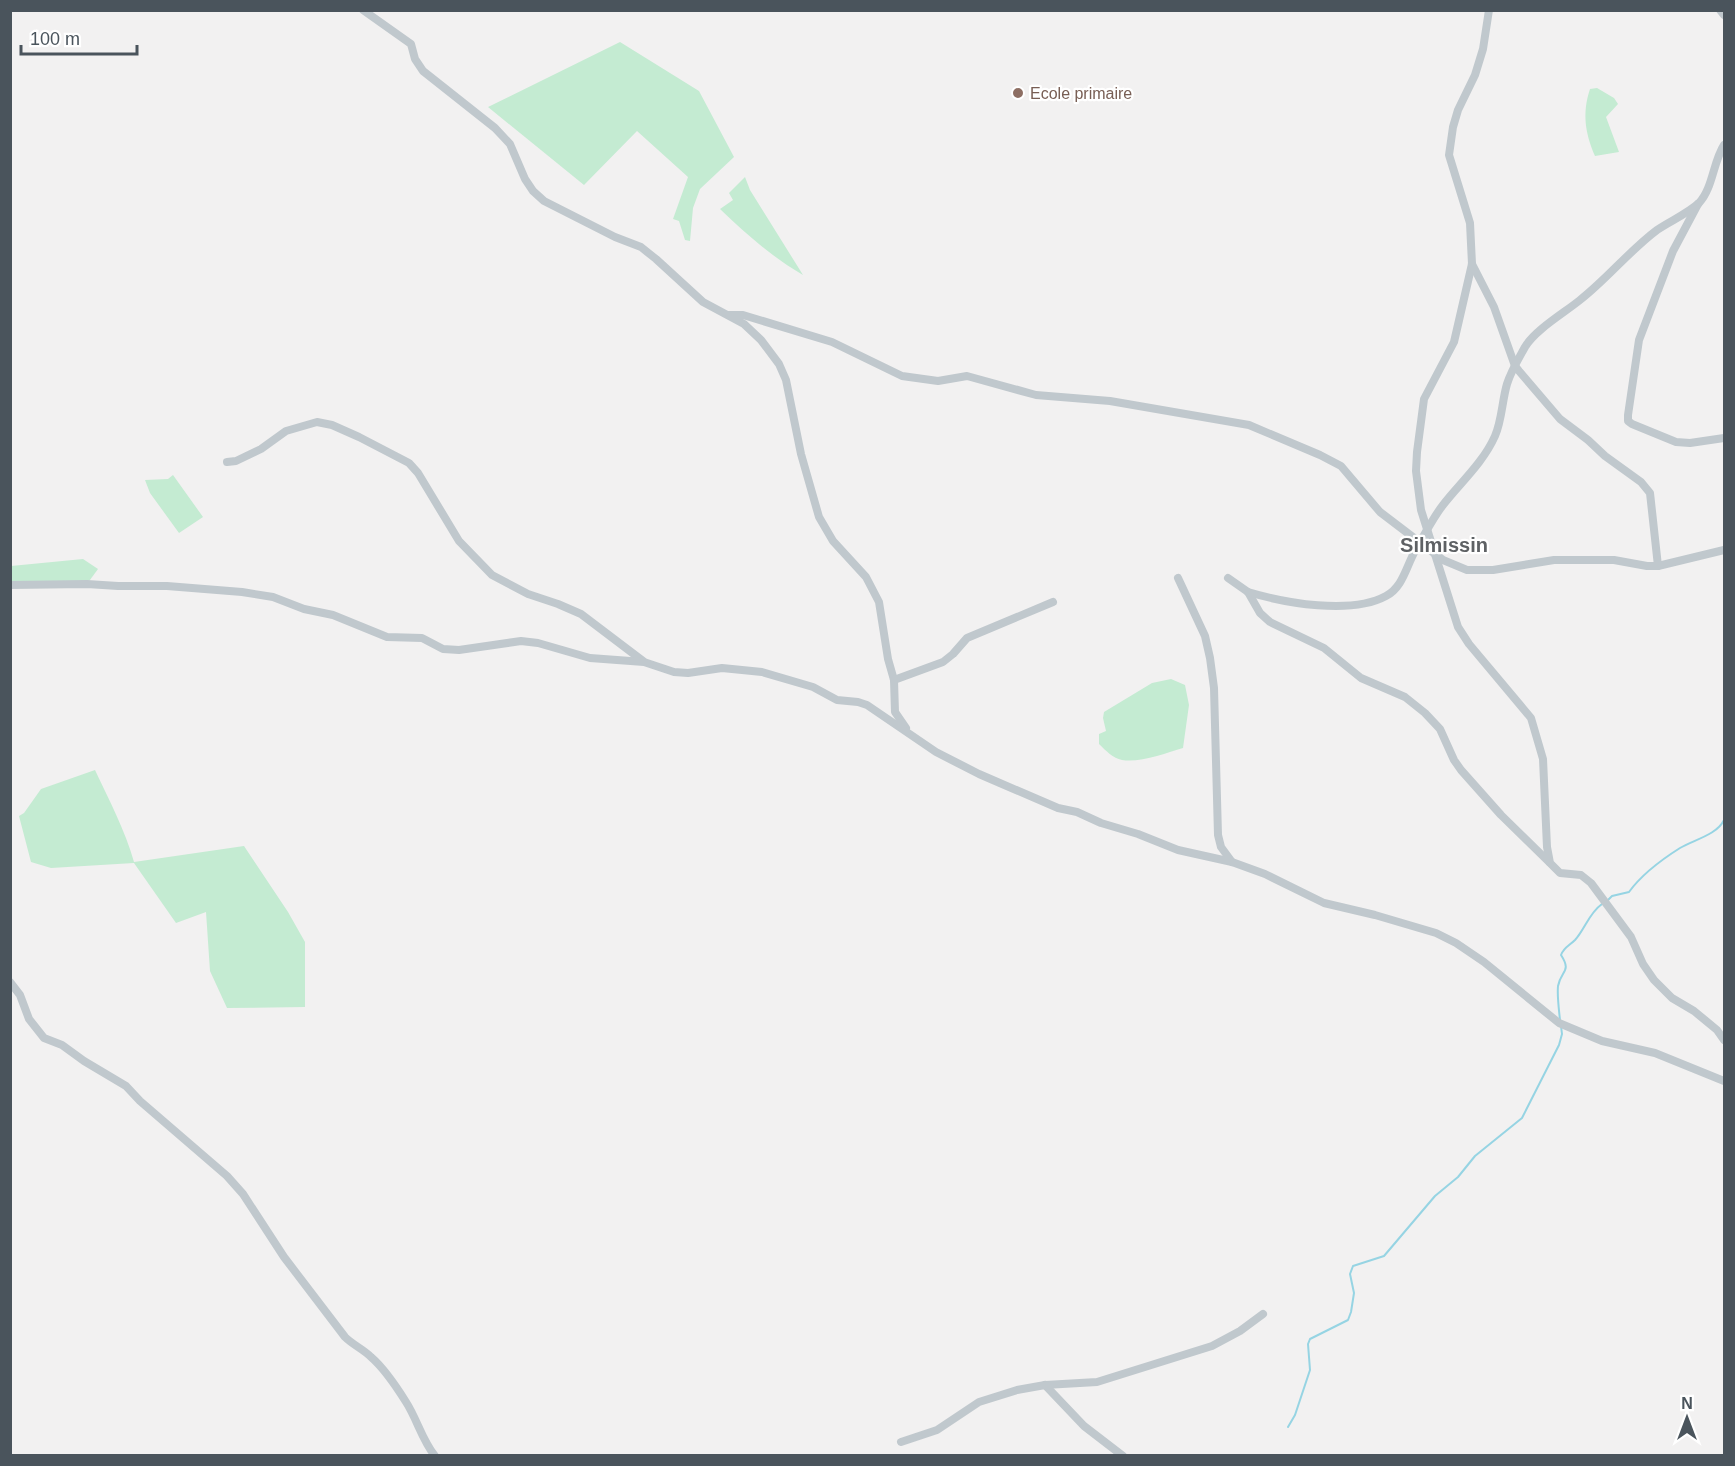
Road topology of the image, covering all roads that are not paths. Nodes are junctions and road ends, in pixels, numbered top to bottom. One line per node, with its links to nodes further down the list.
1 (363, 10): 8 (street)
2 (1489, 10): 7 (street)
3 (1720, 10): 4 (street)
4 (1725, 15)
5 (1725, 145): 6 (street)
6 (1699, 202): 9 (street); 10 (street)
7 (1472, 264): 9 (street); 12 (street)
8 (729, 315): 13 (street); 23 (street)
9 (1515, 366): 12 (street); 16 (street)
10 (1725, 438)
11 (227, 462): 22 (street)
12 (1428, 529): 13 (street); 15 (street)
13 (1420, 543): 15 (street); 20 (street)
14 (1725, 550): 16 (street)
15 (1434, 552): 16 (street); 26 (street)
16 (1658, 566)
17 (1178, 578): 25 (street)
18 (1228, 578): 20 (street)
19 (11, 585): 22 (street)
20 (1248, 592): 26 (street)
21 (1053, 602): 23 (street)
22 (644, 662): 24 (street)
23 (894, 680): 24 (street)
24 (910, 734): 25 (street)
25 (1232, 862): 29 (street)
26 (1550, 863): 28 (street)
27 (10, 982): 33 (street)
28 (1725, 1040)
29 (1725, 1081)
30 (1263, 1314): 31 (street)
31 (1045, 1385): 32 (street); 34 (street)
32 (901, 1442)
33 (435, 1455)
34 (1123, 1455)

